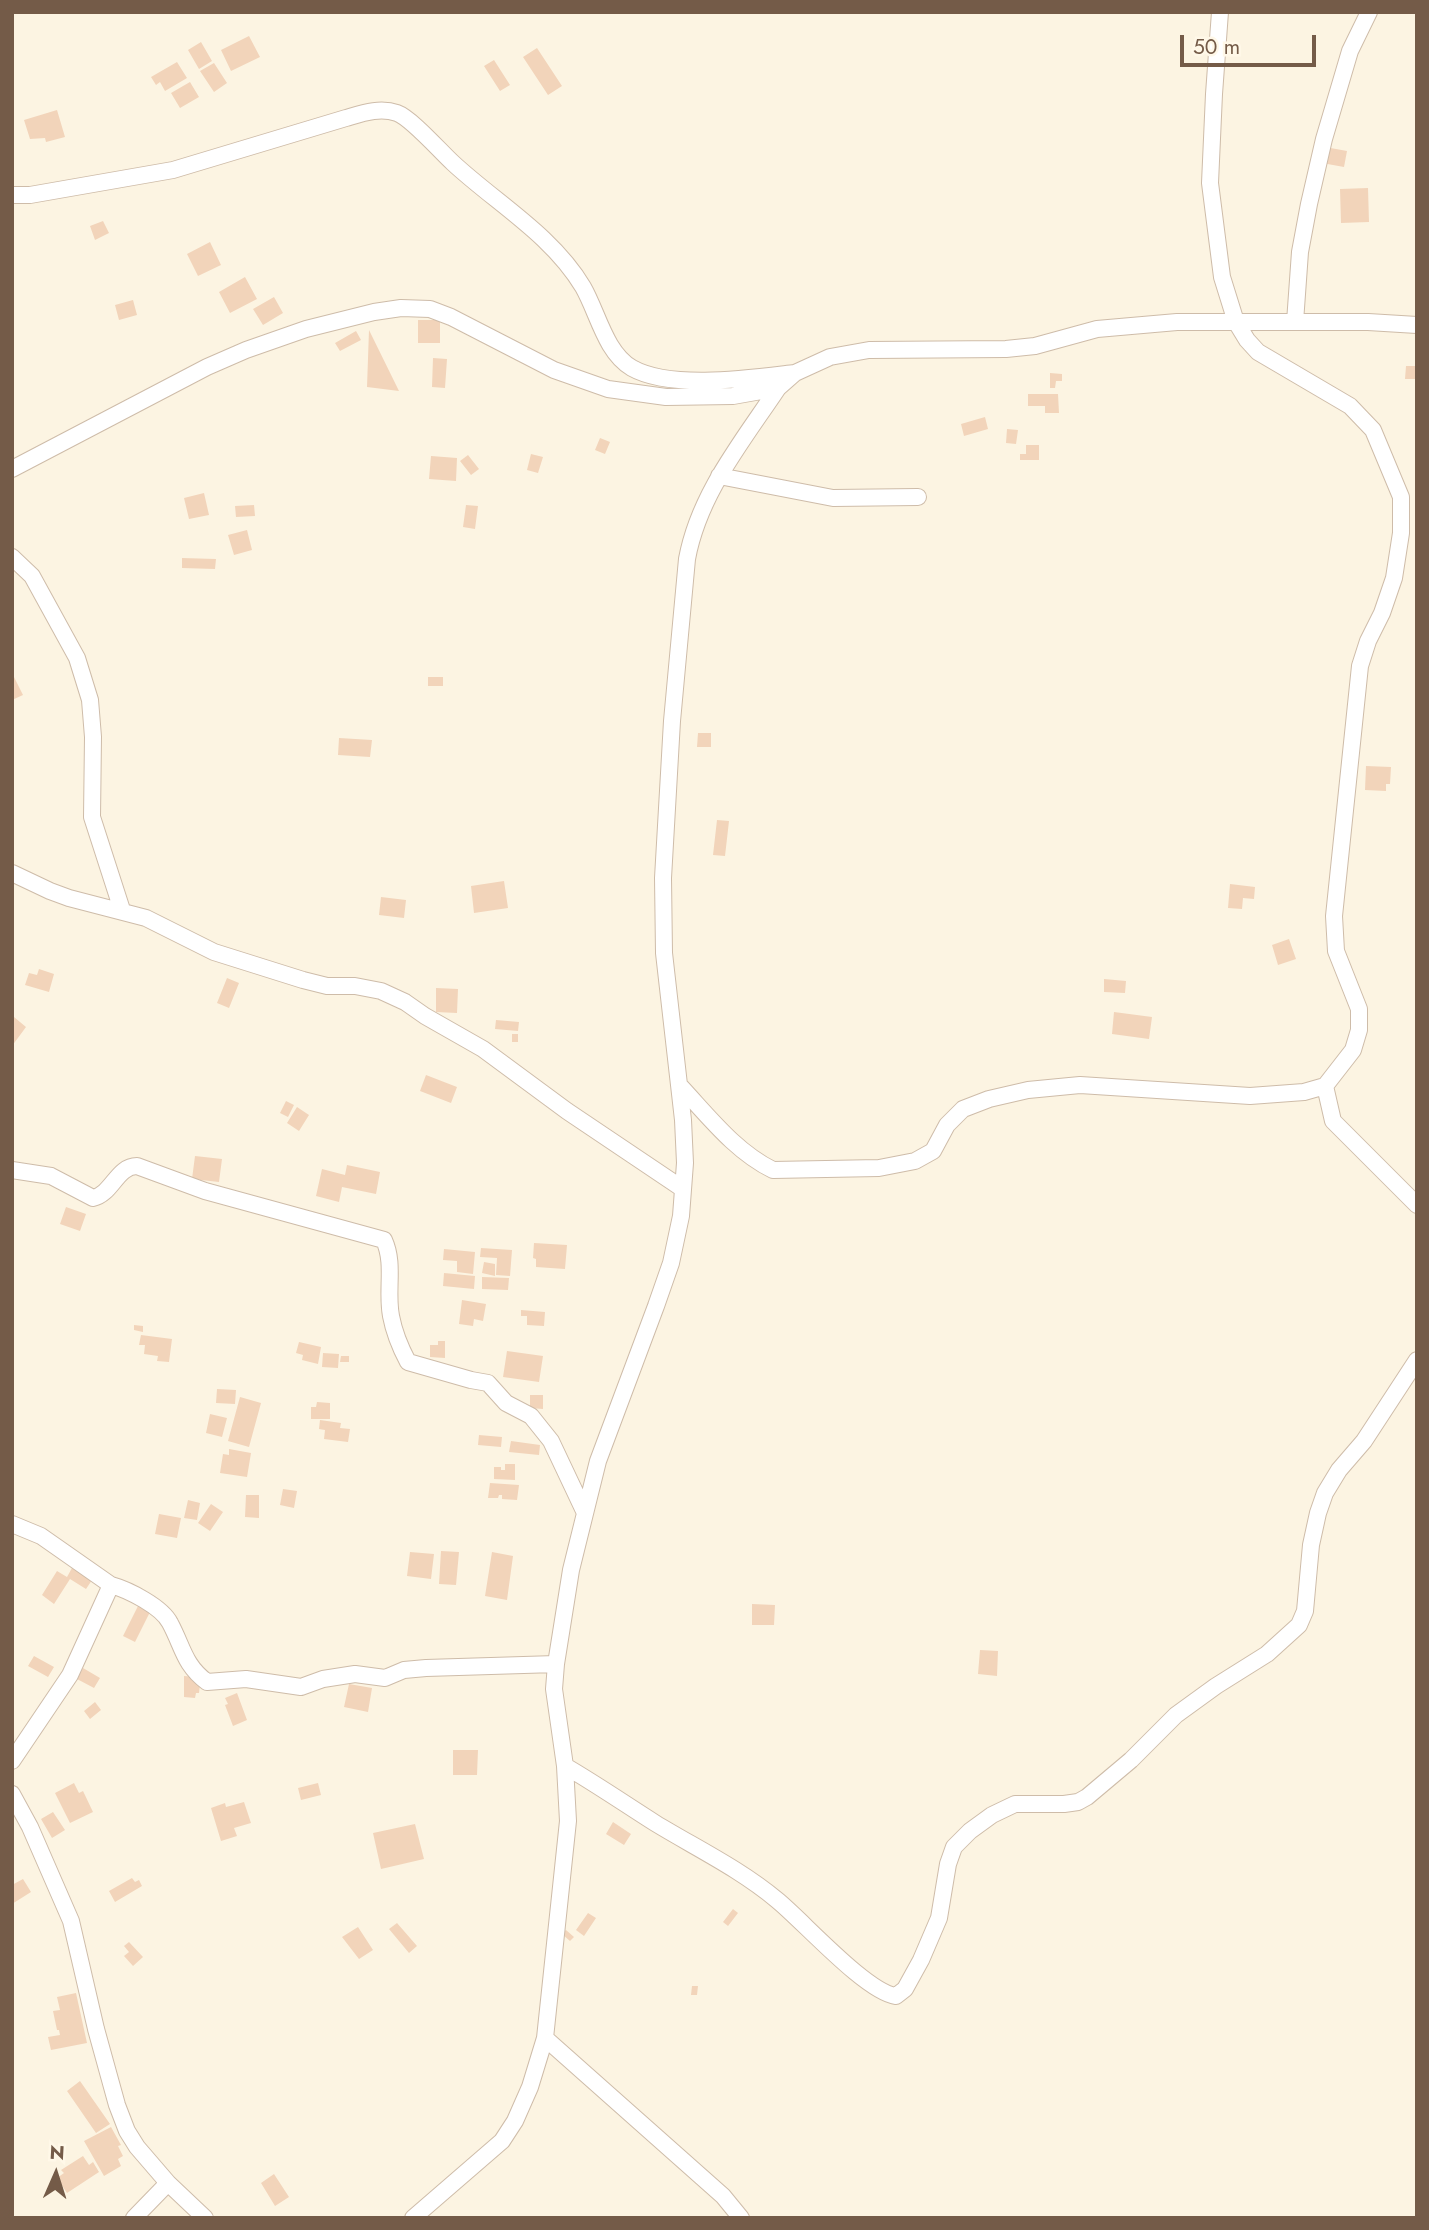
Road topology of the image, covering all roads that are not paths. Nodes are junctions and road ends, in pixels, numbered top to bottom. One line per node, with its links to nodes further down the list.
1 (1220, 12): 4 (street)
2 (1369, 12): 5 (street)
3 (12, 195): 7 (street)
4 (1236, 322): 5 (street); 7 (street); 15 (street)
5 (1295, 322): 6 (street)
6 (1417, 325)
7 (795, 373): 8 (street)
8 (778, 388): 9 (street); 10 (street)
9 (12, 469)
10 (719, 477): 11 (street); 16 (street)
11 (918, 496)
12 (12, 557): 14 (street)
13 (12, 873): 14 (street)
14 (122, 910): 18 (street)
15 (1325, 1086): 16 (street); 19 (street)
16 (681, 1087): 18 (street)
17 (12, 1170): 21 (street)
18 (683, 1189): 21 (street)
19 (1417, 1205)
20 (1417, 1360): 26 (street)
21 (585, 1513): 24 (street)
22 (12, 1524): 23 (street)
23 (111, 1586): 24 (street); 25 (street)
24 (556, 1664): 26 (street)
25 (12, 1761)
26 (565, 1766): 28 (street)
27 (12, 1794): 29 (street)
28 (545, 2038): 32 (street); 33 (street)
29 (169, 2183): 30 (street); 31 (street)
30 (134, 2218)
31 (205, 2218)
32 (413, 2218)
33 (741, 2218)

